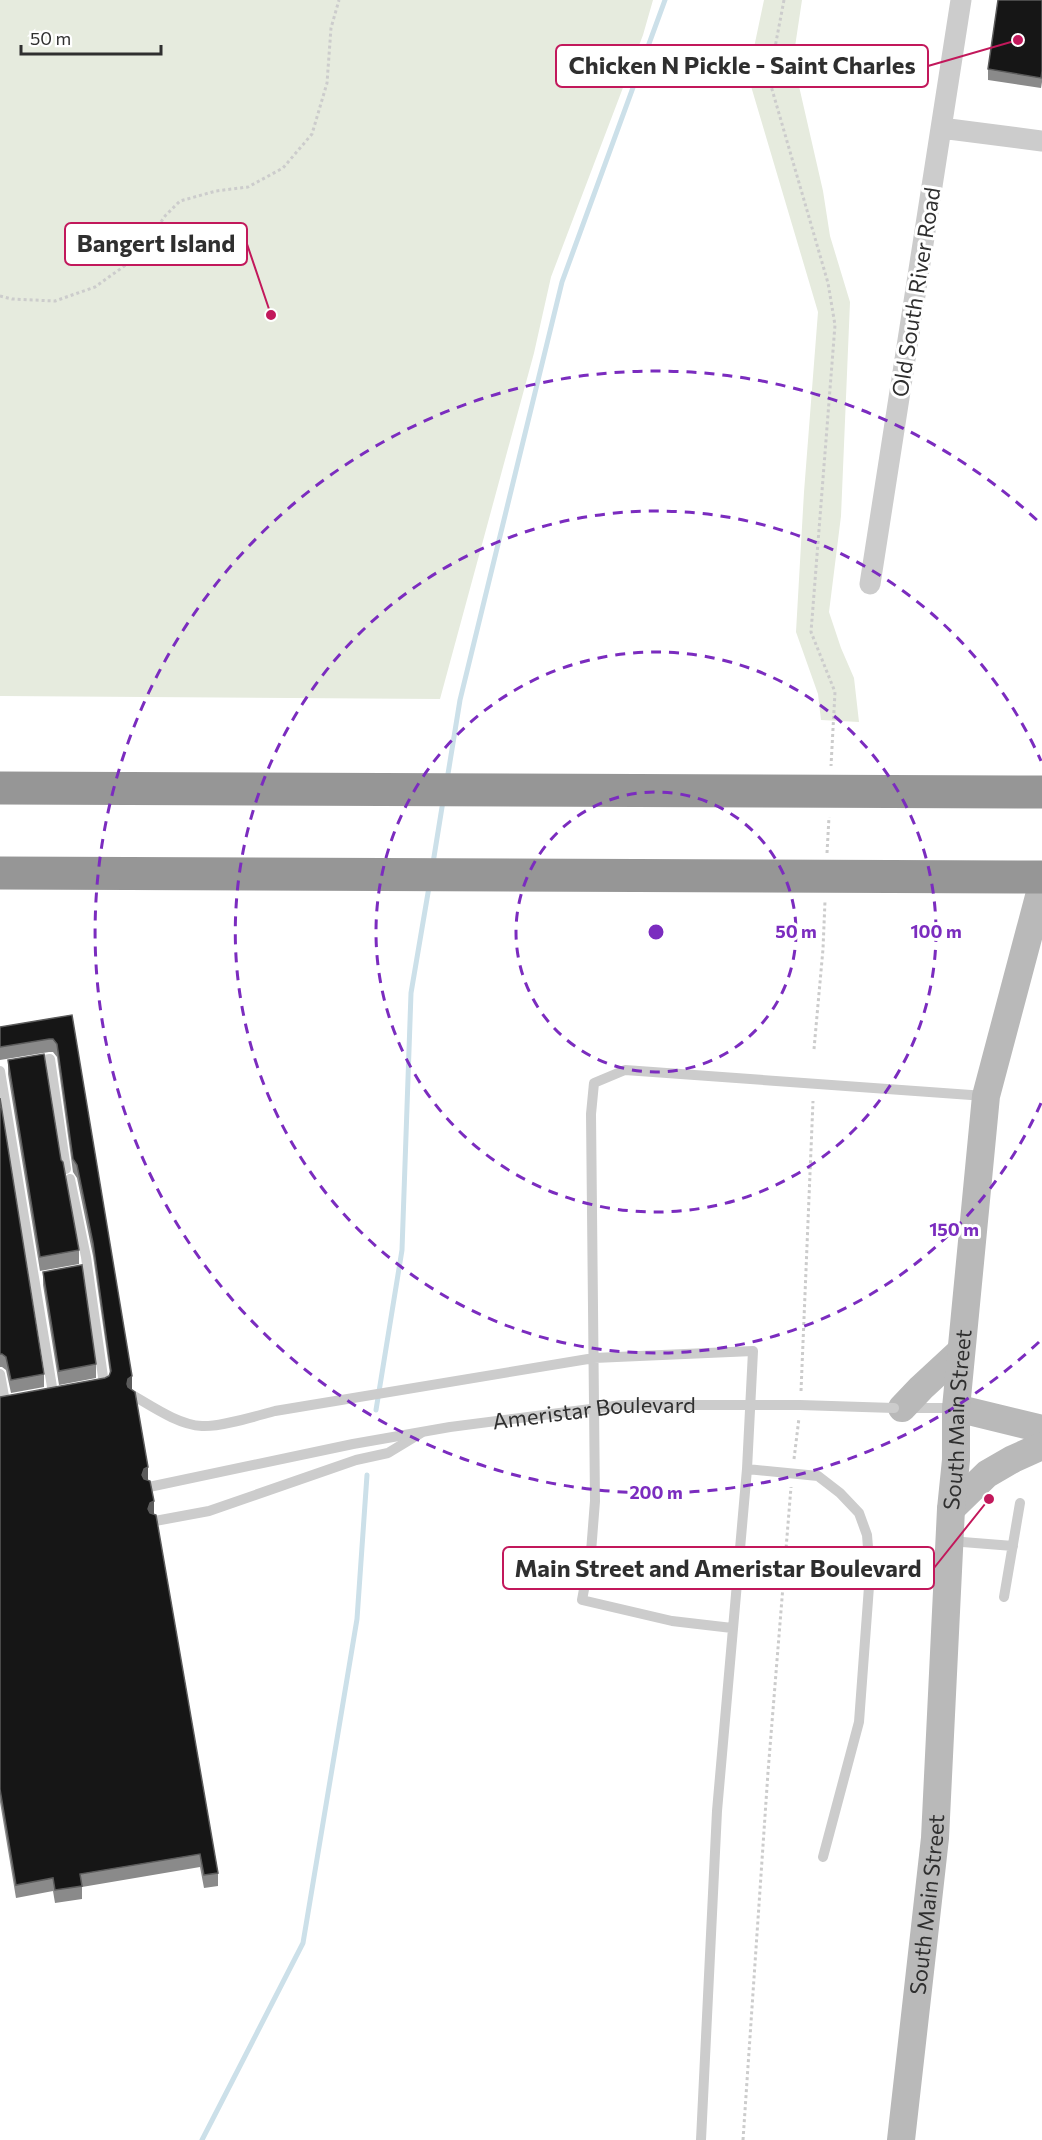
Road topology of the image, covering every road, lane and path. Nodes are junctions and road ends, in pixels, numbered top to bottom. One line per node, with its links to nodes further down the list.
1 (339, 0): 6 (path)
2 (784, 0): 8 (path)
3 (961, 0): 4 (street, Old South River Road)
4 (941, 128): 5 (street); 7 (street, Old South River Road)
5 (1042, 141)
6 (0, 296)
7 (870, 584)
8 (831, 773)
9 (0, 788): 10 (highway, bridge)
10 (1042, 792)
11 (829, 808): 12 (path)
12 (827, 854)
13 (0, 873): 14 (highway, bridge)
14 (1042, 878)
15 (1042, 885): 19 (street, South Main Street)
16 (825, 900): 17 (path)
17 (814, 1049)
18 (7, 1068): 24 (lane); 25 (lane)
19 (986, 1096): 21 (street, South Main Street); 22 (lane)
20 (813, 1101): 28 (path)
21 (961, 1351): 29 (street); 30 (street, South Main Street)
22 (594, 1358): 26 (lane); 34 (lane); 43 (lane)
23 (0, 1374): 27 (lane)
24 (84, 1387)
25 (53, 1393)
26 (134, 1396)
27 (6, 1401)
28 (800, 1405): 29 (lane, Ameristar Boulevard, bridge); 32 (lane, Ameristar Boulevard, bridge); 35 (path)
29 (898, 1408): 30 (lane, Ameristar Boulevard)
30 (956, 1408): 31 (street, Ameristar Boulevard); 38 (street, South Main Street)
31 (1042, 1429)
32 (421, 1432): 36 (lane, Ameristar Boulevard, bridge); 39 (lane)
33 (1042, 1446): 38 (street)
34 (747, 1469): 35 (lane); 43 (lane)
35 (792, 1473): 44 (lane); 46 (path)
36 (149, 1487)
37 (1020, 1503): 41 (lane)
38 (951, 1509): 40 (street, South Main Street)
39 (155, 1521)
40 (950, 1541): 41 (lane); 47 (street, South Main Street)
41 (1013, 1546): 42 (lane)
42 (1004, 1597)
43 (732, 1628): 45 (lane)
44 (823, 1857)
45 (701, 2140)
46 (743, 2140)
47 (901, 2140)

